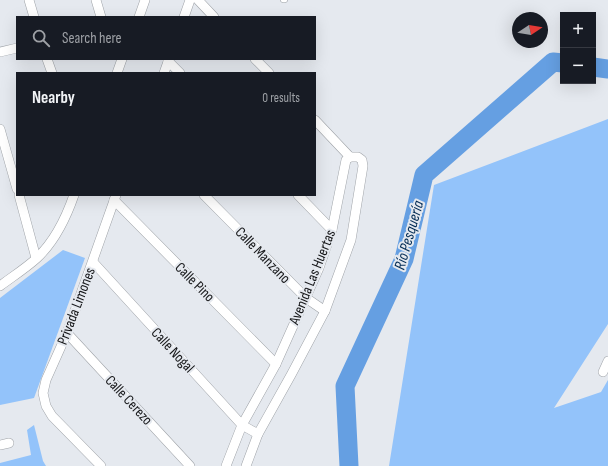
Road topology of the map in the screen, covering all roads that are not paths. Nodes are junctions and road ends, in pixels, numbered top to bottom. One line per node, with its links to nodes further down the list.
1 (29, 0): 6 (street)
2 (96, 0): 7 (street)
3 (145, 0): 8 (street)
4 (190, 0): 9 (street)
5 (198, 0): 10 (street)
6 (34, 16)
7 (102, 16)
8 (139, 16)
9 (184, 16)
10 (213, 16)
11 (16, 48): 12 (street)
12 (0, 52)
13 (48, 60): 19 (street)
14 (115, 60): 18 (street)
15 (122, 60): 18 (street)
16 (169, 60): 20 (street); 21 (street)
17 (256, 60): 22 (street)
18 (117, 71)
19 (52, 72)
20 (164, 72)
21 (179, 72)
22 (268, 72)
23 (316, 121): 25 (street)
24 (0, 129): 26 (street)
25 (350, 157): 32 (street, Avenida Las Huertas); 37 (street, Avenida Las Huertas)
26 (16, 185)
27 (19, 196): 33 (street)
28 (74, 196): 33 (street)
29 (205, 196): 36 (street, Calle Manzano)
30 (299, 196): 32 (street)
31 (115, 198): 34 (street, Privada Limones); 40 (street, Calle Pino)
32 (332, 230): 36 (street, Avenida Las Huertas)
33 (36, 258): 35 (street)
34 (93, 262): 38 (street, Privada Limones); 42 (street, Calle Nogal)
35 (0, 286)
36 (306, 298): 37 (street, Calle Manzano); 40 (street, Avenida Las Huertas)
37 (325, 311): 43 (street, Avenida Las Huertas)
38 (67, 333): 44 (street, Privada Limones); 45 (street, Calle Cerezo)
39 (608, 361): 41 (street)
40 (276, 364): 42 (street, Avenida Las Huertas)
41 (603, 372)
42 (242, 425): 43 (street, Calle Nogal); 46 (street, Avenida Las Huertas)
43 (258, 434): 47 (street, Avenida Las Huertas)
44 (101, 466)
45 (190, 466)
46 (226, 466)
47 (246, 466)

